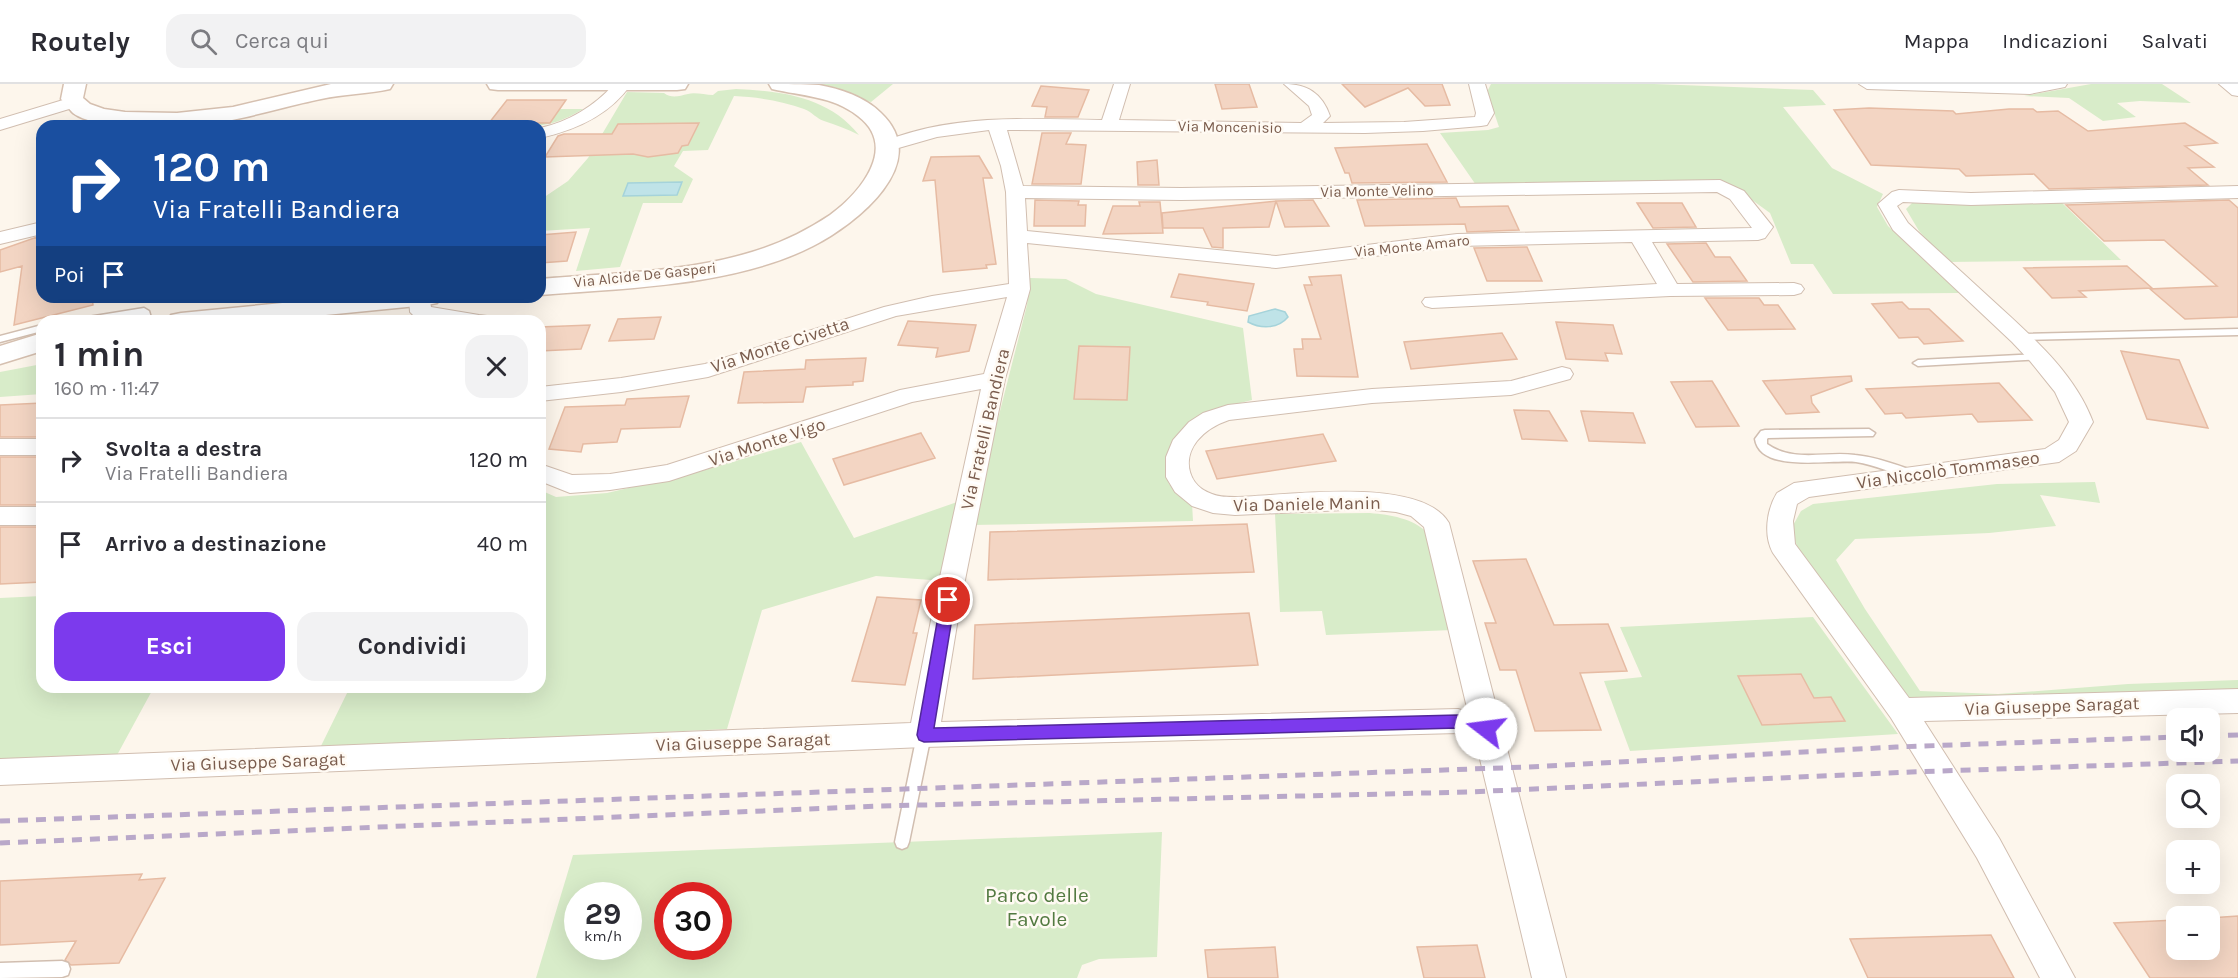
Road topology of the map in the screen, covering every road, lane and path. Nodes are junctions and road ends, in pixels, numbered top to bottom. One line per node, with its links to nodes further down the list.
1 (382, 84): 13 (street)
2 (498, 84): 11 (street)
3 (677, 84): 11 (street)
4 (780, 84): 19 (street)
5 (1122, 84): 16 (street)
6 (1292, 84): 17 (street)
7 (1477, 84): 17 (street, Via Moncenisio)
8 (1867, 84): 9 (street)
9 (2059, 84)
10 (2227, 84): 12 (street)
11 (623, 85): 18 (street)
12 (2238, 91)
13 (74, 93): 15 (street)
14 (996, 124): 16 (street, Via Moncenisio); 19 (street, Via Moncenisio); 20 (street, Via Fratelli Bandiera)
15 (0, 125)
16 (1109, 125): 17 (street, Via Moncenisio)
17 (1305, 128)
18 (546, 132)
19 (888, 146): 27 (street, Via Alcide De Gasperi)
20 (1015, 192): 22 (street, Via Monte Velino); 24 (street, Via Fratelli Bandiera)
21 (2238, 192): 40 (street, Via Niccolò Tommaseo)
22 (1737, 195): 25 (street, Via Monte Amaro)
23 (36, 229): 26 (street)
24 (1018, 236): 25 (street, Via Monte Amaro); 28 (street, Via Fratelli Bandiera)
25 (1638, 236): 30 (street)
26 (0, 238)
27 (546, 285)
28 (1020, 289): 47 (street, Via Fratelli Bandiera); 48 (street, Via Monte Civetta)
29 (1794, 289): 30 (street)
30 (1670, 290): 31 (street)
31 (1432, 302)
32 (370, 303): 36 (street)
33 (420, 303): 37 (street)
34 (116, 315): 35 (lane)
35 (145, 315)
36 (252, 315)
37 (440, 315)
38 (36, 330): 41 (lane)
39 (2238, 332): 40 (lane)
40 (2020, 337): 44 (street, Via Niccolò Tommaseo)
41 (0, 339)
42 (36, 344): 43 (street)
43 (0, 355)
44 (2038, 357): 45 (lane); 53 (street, Via Niccolò Tommaseo)
45 (1918, 363)
46 (1562, 374): 58 (street, Via Daniele Manin)
47 (994, 379): 52 (street, Via Monte Vigo); 59 (street, Via Fratelli Bandiera)
48 (546, 393)
49 (1869, 433): 53 (lane)
50 (0, 447): 51 (street)
51 (36, 447)
52 (546, 474)
53 (1910, 474): 57 (street, Via Niccolò Tommaseo)
54 (0, 516): 55 (street)
55 (36, 516)
56 (2238, 701): 57 (street, Via Giuseppe Saragat)
57 (1901, 710): 65 (street, Via Niccolò Tommaseo)
58 (1486, 729): 59 (street, Via Giuseppe Saragat); 64 (street, Via Daniele Manin)
59 (924, 735): 60 (street, Via Giuseppe Saragat); 61 (lane)
60 (0, 772)
61 (902, 842)
62 (62, 969): 63 (lane)
63 (0, 971)
64 (1549, 978)
65 (2058, 978)

